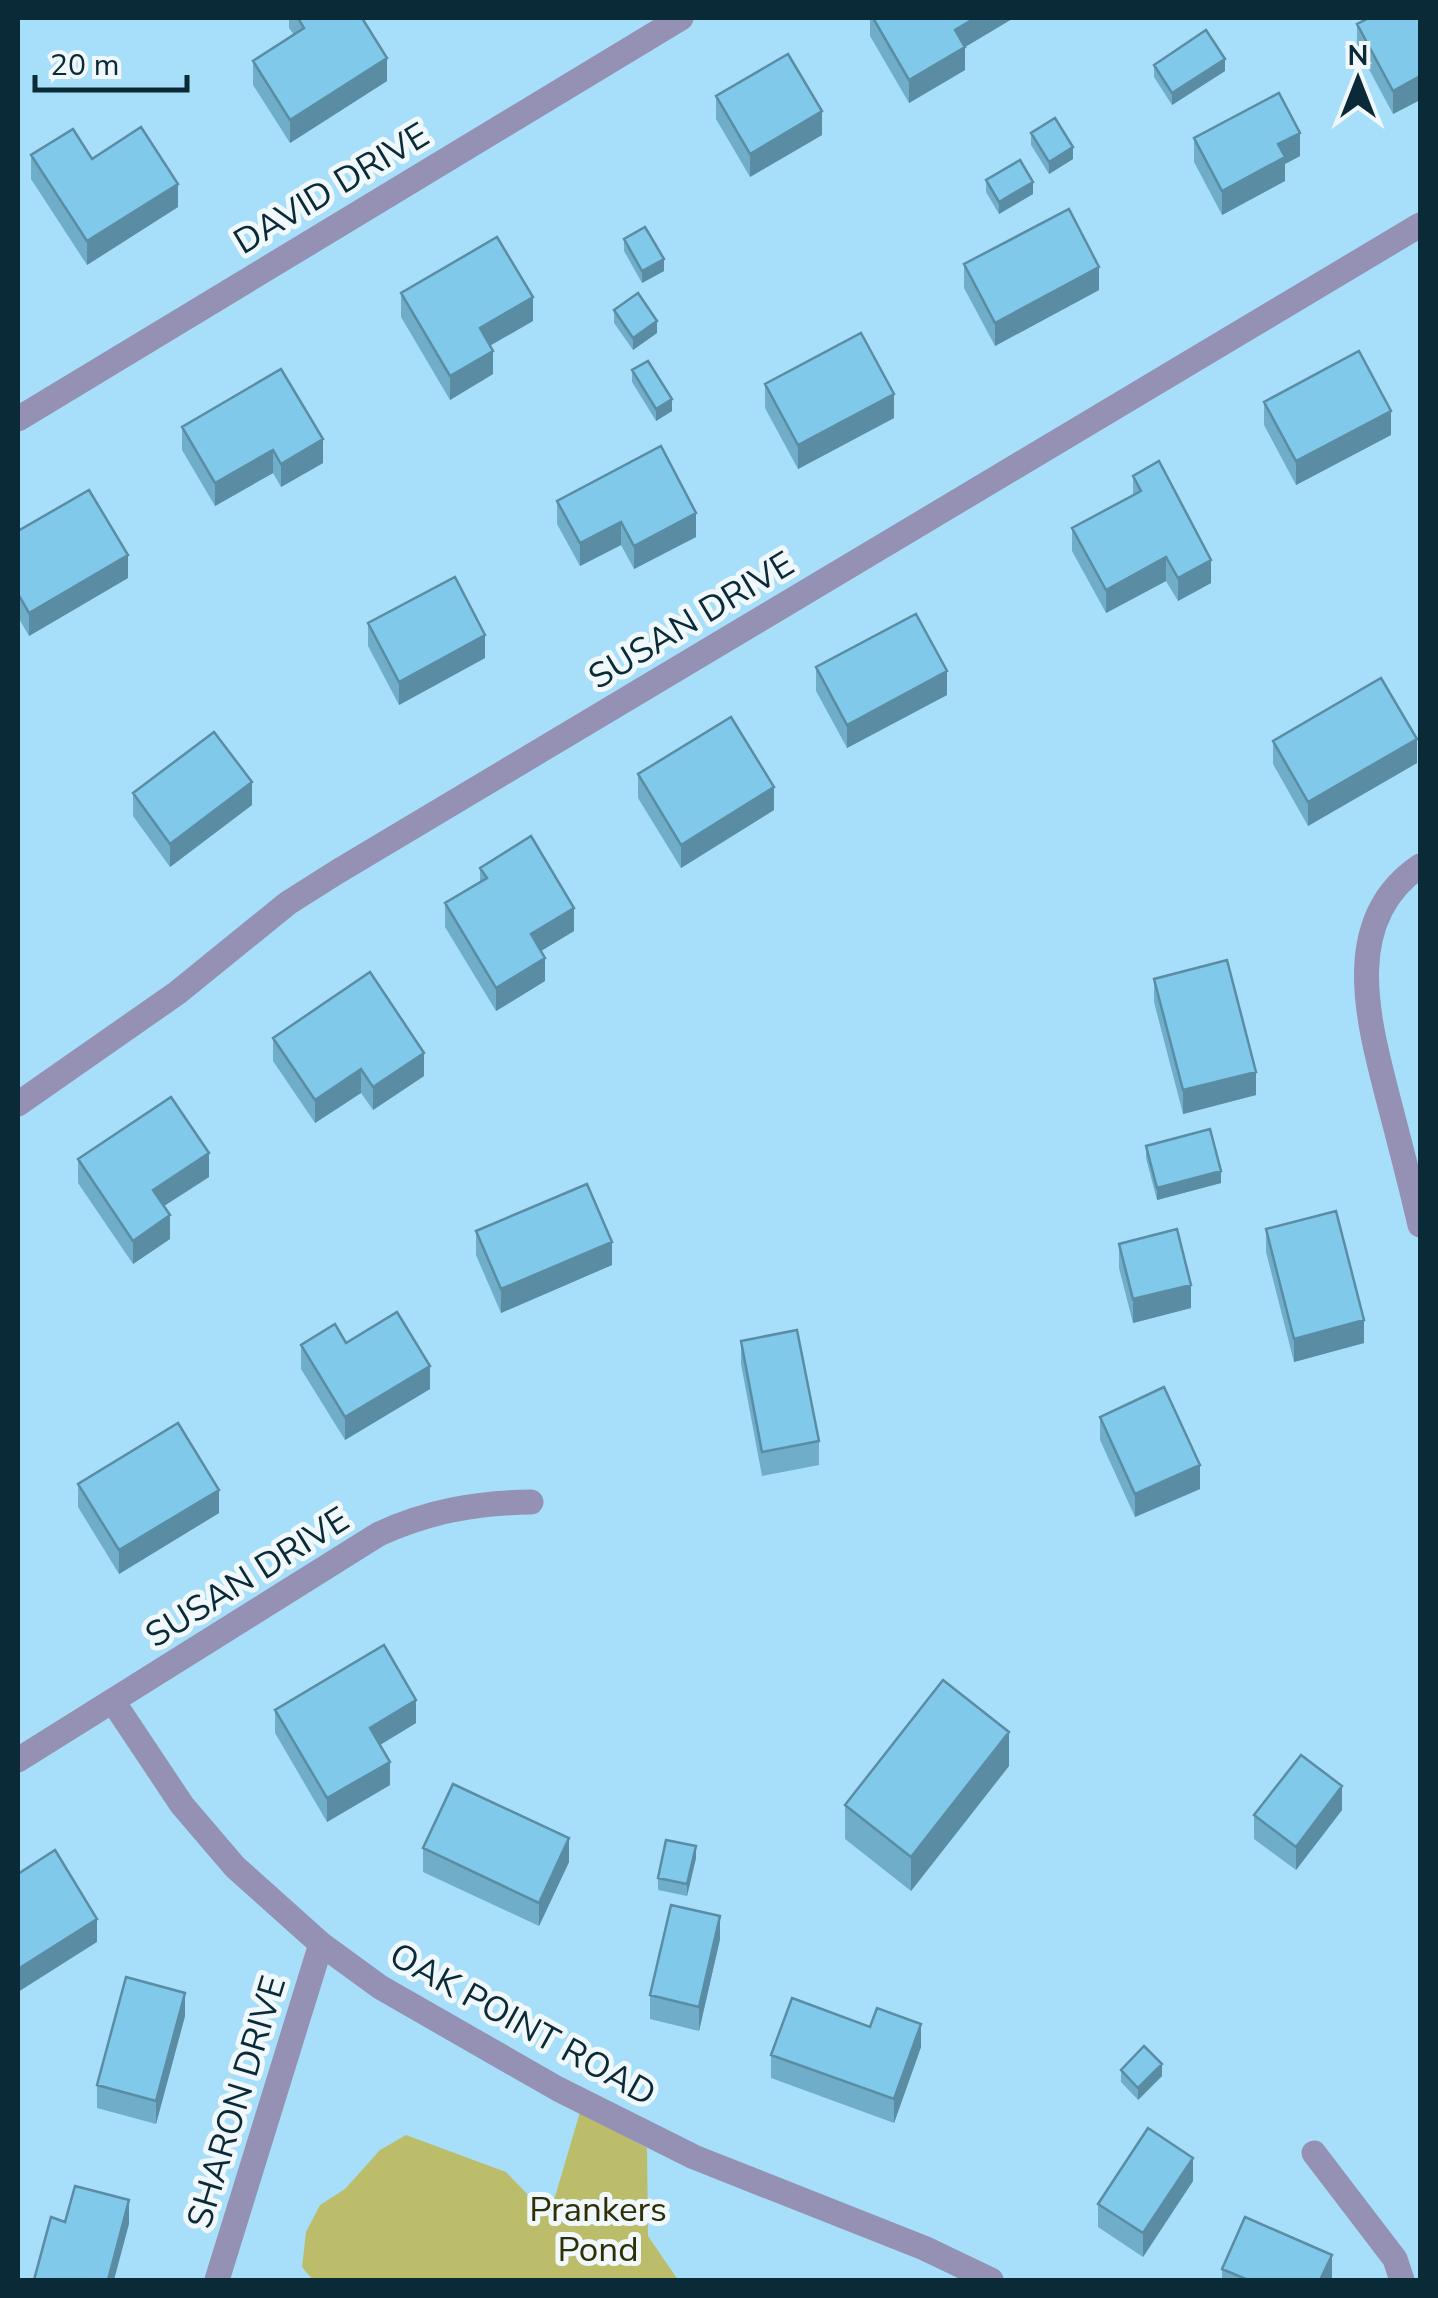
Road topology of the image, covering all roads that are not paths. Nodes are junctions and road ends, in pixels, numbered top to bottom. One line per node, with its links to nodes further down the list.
1 (682, 18): 3 (street, DAVID DRIVE)
2 (1420, 226): 5 (street, SUSAN DRIVE)
3 (18, 419)
4 (1420, 866): 6 (street)
5 (18, 1104)
6 (1420, 1224)
7 (531, 1502): 8 (street, SUSAN DRIVE)
8 (114, 1703): 9 (street, SUSAN DRIVE); 10 (street, OAK POINT ROAD)
9 (18, 1760)
10 (321, 1944): 12 (street, SHARON DRIVE); 13 (street, OAK POINT ROAD)
11 (1314, 2153): 14 (street)
12 (217, 2280)
13 (991, 2280)
14 (1402, 2280)

